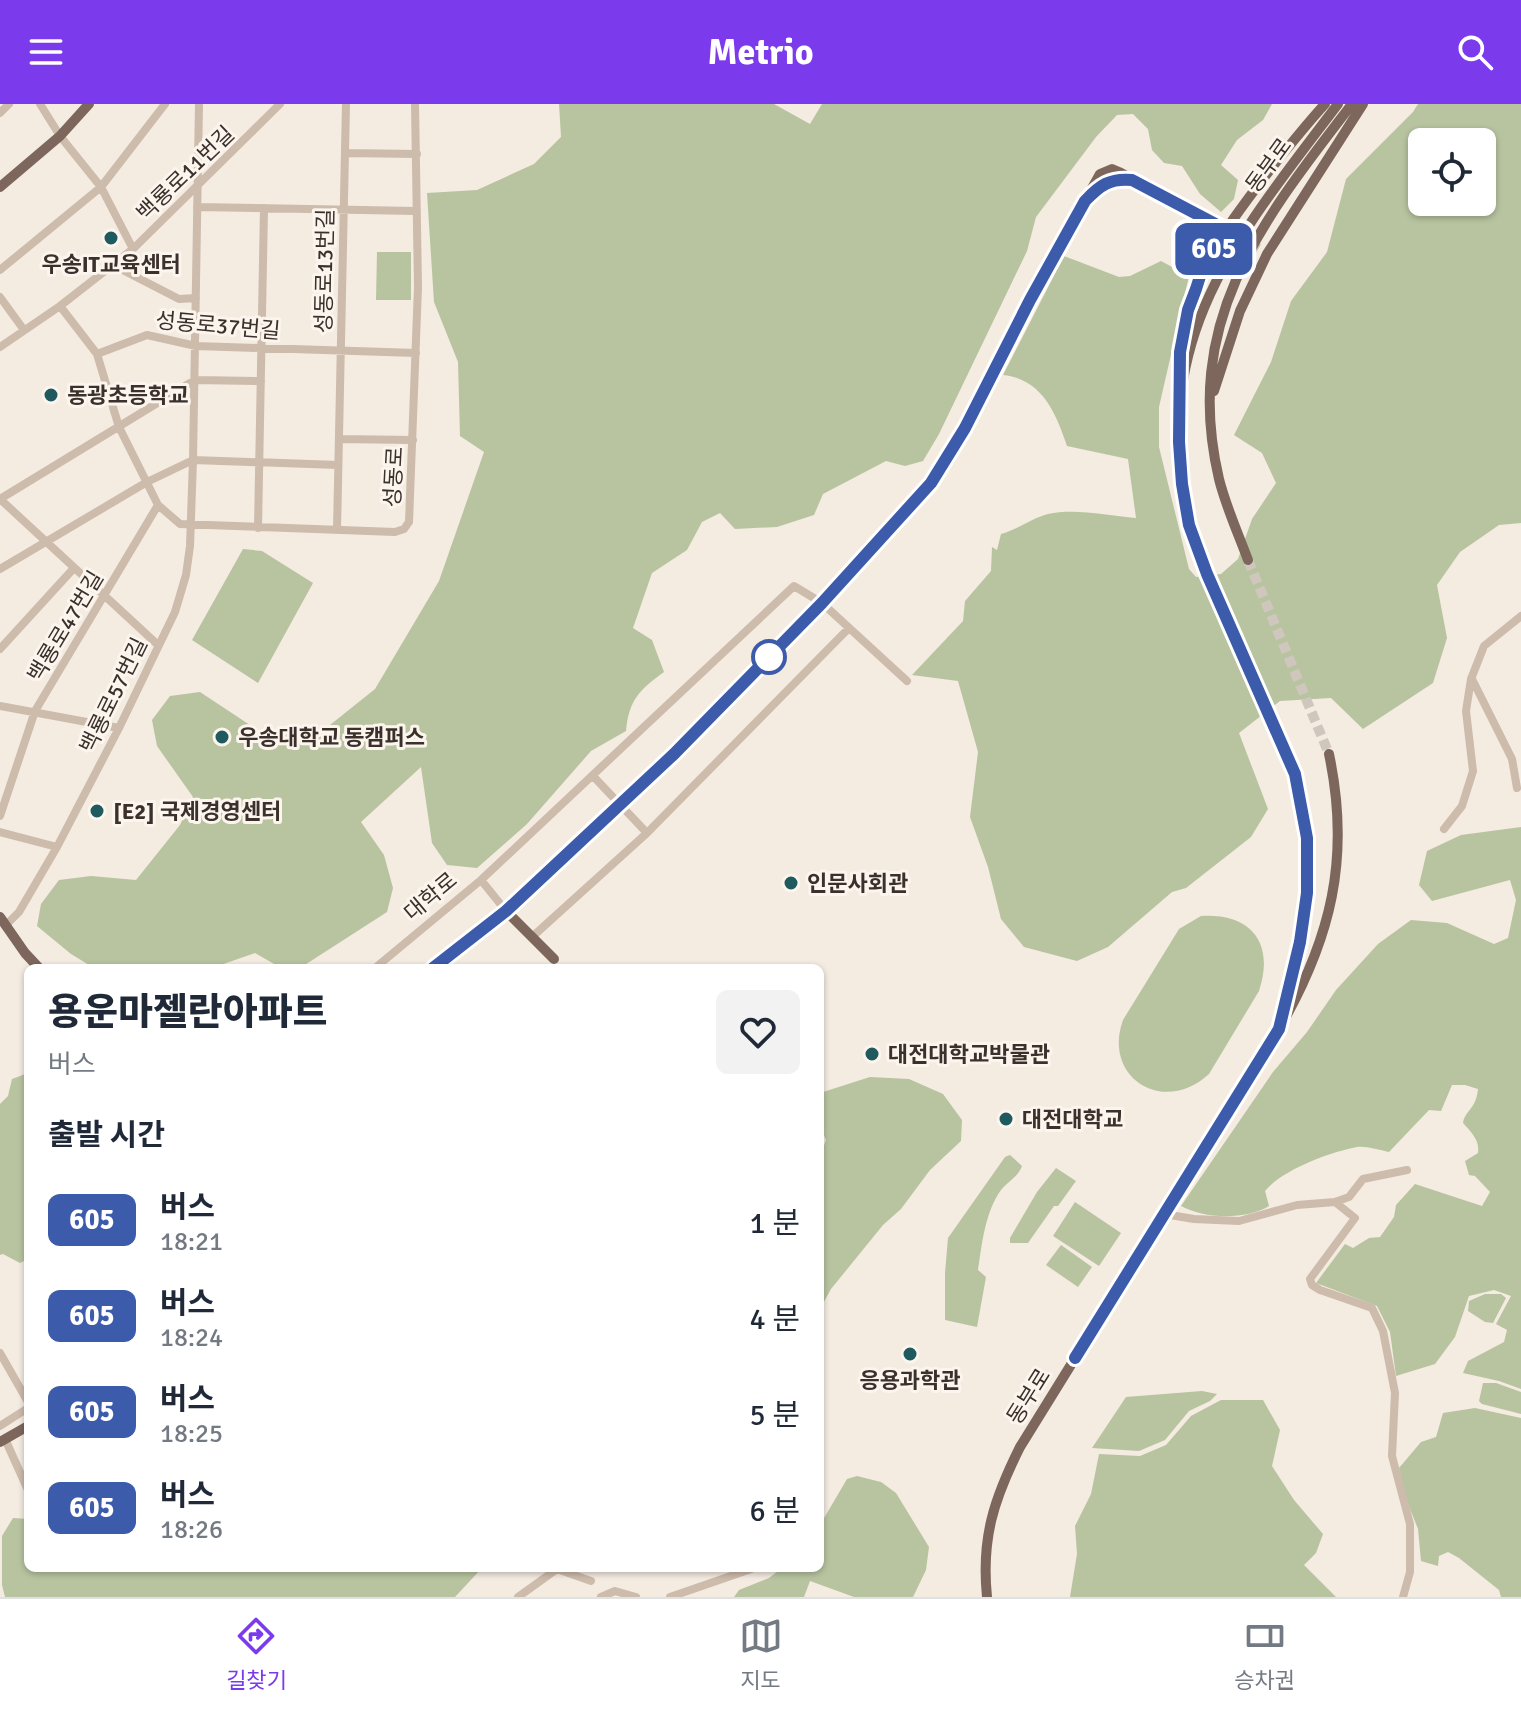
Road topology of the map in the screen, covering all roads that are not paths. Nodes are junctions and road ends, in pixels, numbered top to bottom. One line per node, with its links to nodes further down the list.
1 (9, 104): 13 (street)
2 (40, 104): 14 (street)
3 (89, 104): 14 (main road)
4 (165, 104): 19 (street)
5 (199, 104): 17 (street, 백룡로57번길)
6 (280, 104): 17 (street, 백룡로11번길)
7 (346, 104): 15 (street, 성동로13번길)
8 (415, 104): 16 (street, 성동로)
9 (1325, 104): 24 (main road)
10 (1338, 104): 41 (main road, 동부로)
11 (1352, 104): 42 (main road, 동부로)
12 (1363, 104): 42 (main road)
13 (0, 113)
14 (60, 136): 18 (main road); 19 (street)
15 (345, 153): 16 (street); 22 (street, 성동로13번길)
16 (417, 154): 23 (street, 성동로)
17 (199, 185): 20 (street, 백룡로57번길); 26 (street, 백룡로11번길)
18 (0, 187)
19 (101, 187): 26 (street); 28 (street)
20 (197, 207): 21 (street); 30 (street, 백룡로57번길)
21 (264, 208): 22 (street); 35 (street)
22 (344, 208): 23 (street); 36 (street, 성동로13번길)
23 (416, 211): 37 (street, 성동로)
24 (1225, 229): 25 (main road); 41 (main road); 61 (main road)
25 (1237, 236)
26 (133, 249): 27 (street, 백룡로11번길)
27 (113, 265): 30 (street); 31 (street, 백룡로11번길)
28 (0, 270)
29 (0, 297): 32 (street)
30 (196, 298): 33 (street, 백룡로57번길)
31 (60, 306): 32 (street, 백룡로11번길); 38 (street)
32 (24, 330): 34 (street, 백룡로11번길)
33 (196, 346): 35 (street, 성동로37번길); 38 (street, 성동로37번길); 39 (street, 백룡로57번길)
34 (0, 347)
35 (262, 349): 36 (street, 성동로37번길); 40 (street)
36 (341, 350): 37 (street, 성동로37번길); 44 (street, 성동로13번길)
37 (416, 353): 45 (street, 성동로)
38 (97, 354): 43 (street)
39 (195, 380): 40 (street); 43 (street); 46 (street, 백룡로57번길)
40 (261, 381): 47 (street)
41 (1181, 385): 59 (main road, 동부로)
42 (1209, 409): 56 (main road, 동부로)
43 (119, 427): 49 (street); 50 (street)
44 (339, 439): 45 (street); 48 (street, 성동로13번길)
45 (413, 440): 54 (street, 성동로)
46 (193, 460): 47 (street); 49 (street); 52 (street, 백룡로57번길)
47 (259, 462): 48 (street); 53 (street)
48 (338, 465): 54 (street, 성동로13번길)
49 (147, 482): 51 (street); 55 (street)
50 (0, 499): 55 (street)
51 (158, 505): 52 (street); 60 (street, 백룡로47번길)
52 (191, 526): 53 (street, 성동로); 64 (street, 백룡로57번길)
53 (258, 528): 54 (street, 성동로)
54 (337, 530)
55 (47, 542): 57 (street); 58 (street)
56 (1248, 560)
57 (74, 568): 60 (street); 65 (street)
58 (0, 569)
59 (1207, 574)
60 (104, 596): 64 (street); 69 (street, 백룡로47번길)
61 (822, 603): 63 (street); 73 (street); 75 (main road)
62 (1521, 616): 66 (street)
63 (848, 629): 67 (street); 79 (street)
64 (158, 645): 70 (street, 백룡로57번길)
65 (0, 649)
66 (1471, 679): 74 (street); 77 (street)
67 (907, 681)
68 (0, 706): 69 (street)
69 (35, 711): 70 (street); 76 (street, 백룡로47번길)
70 (119, 728): 80 (street, 백룡로57번길)
71 (1329, 754): 89 (main road, 동부로)
72 (1295, 774): 89 (main road)
73 (593, 776): 75 (street); 81 (street)
74 (1517, 788)
75 (620, 805): 79 (street); 82 (main road)
76 (0, 816)
77 (1444, 829)
78 (0, 832): 80 (street)
79 (647, 833): 84 (street)
80 (57, 847): 83 (street, 백룡로57번길)
81 (481, 880): 82 (street, 대학로); 87 (street, 대학로)
82 (506, 911): 84 (main road, 대학로); 88 (main road)
83 (3, 922): 86 (main road)
84 (532, 937): 85 (main road, 대학로)
85 (554, 959)
86 (36, 964)
87 (380, 964)
88 (438, 964)
89 (1279, 1029): 92 (main road, 동부로)
90 (1407, 1170): 91 (street)
91 (1335, 1202): 92 (street); 109 (street)
92 (1164, 1214): 108 (main road, 동부로)
93 (0, 1353): 94 (street)
94 (24, 1398)
95 (24, 1408): 96 (street)
96 (0, 1426)
97 (24, 1428): 98 (main road)
98 (2, 1441): 99 (street)
99 (24, 1482)
100 (553, 1572): 104 (street)
101 (566, 1572): 103 (street)
102 (742, 1572): 107 (street)
103 (591, 1581)
104 (518, 1597)
105 (601, 1597): 106 (street)
106 (636, 1597)
107 (670, 1597)
108 (987, 1597)
109 (1403, 1597)

